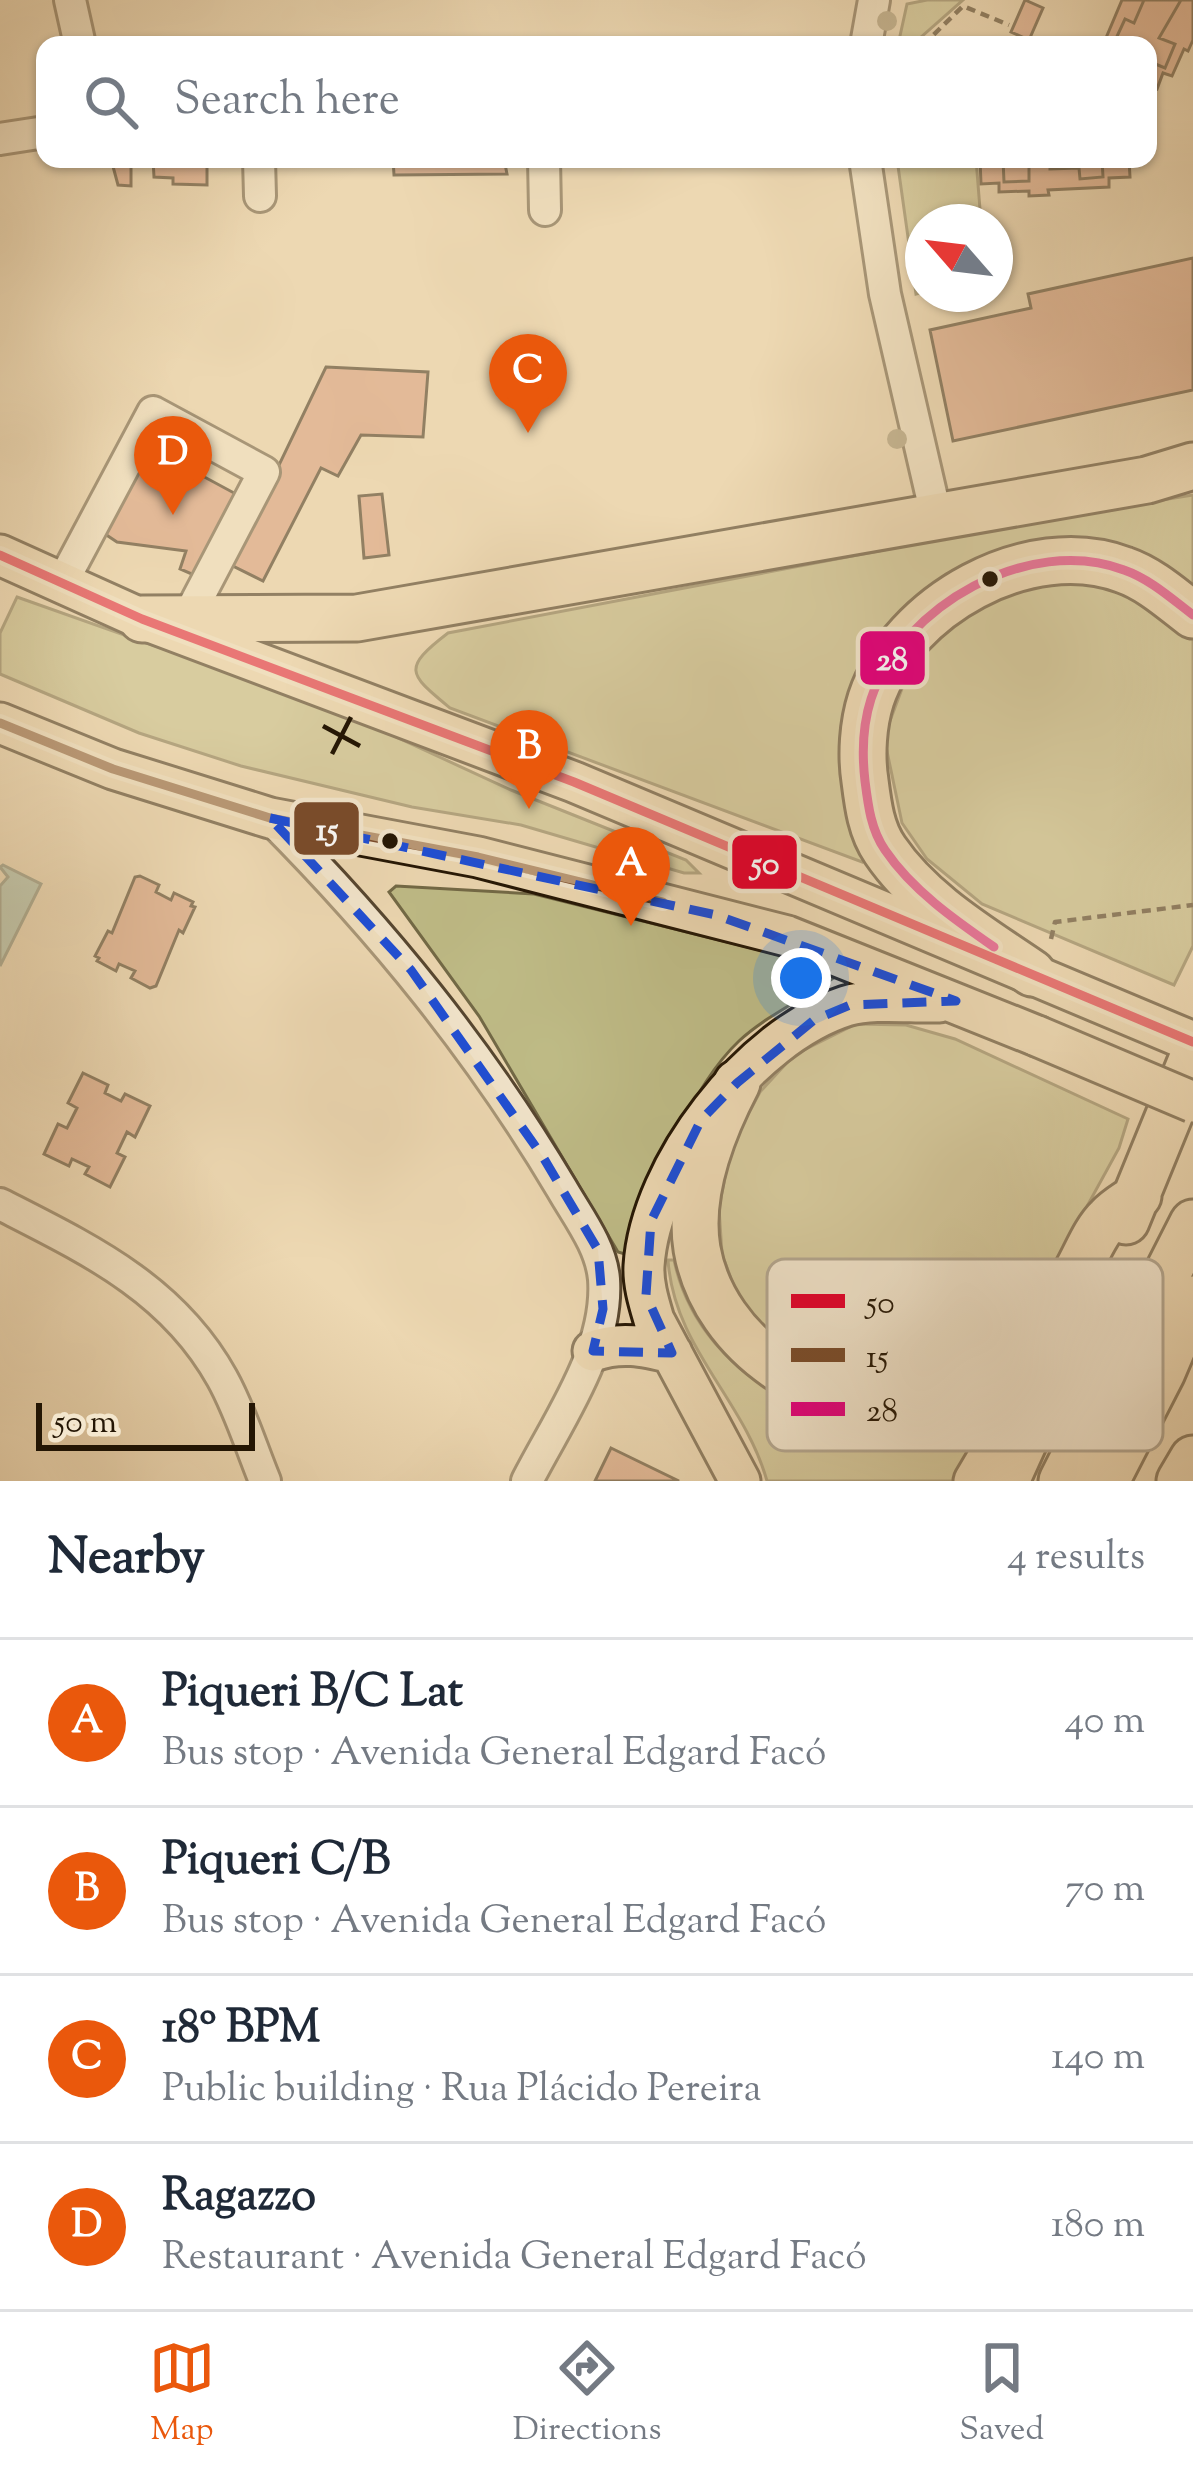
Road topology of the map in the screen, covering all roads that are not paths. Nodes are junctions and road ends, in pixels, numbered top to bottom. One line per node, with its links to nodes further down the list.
1 (70, 0): 3 (street)
2 (874, 0): 4 (street)
3 (78, 36)
4 (868, 36)
5 (36, 133): 6 (street)
6 (0, 139)
7 (259, 168): 10 (street)
8 (544, 168): 11 (street)
9 (866, 168): 13 (street)
10 (260, 196)
11 (545, 210)
12 (1193, 466): 13 (highway)
13 (936, 515): 17 (highway)
14 (0, 556): 15 (main road)
15 (62, 583): 17 (main road); 17 (street)
16 (1193, 615): 20 (highway)
17 (164, 619): 20 (main road)
18 (0, 723): 19 (main road)
19 (270, 818): 21 (main road); 33 (street)
20 (1045, 980): 22 (main road)
21 (956, 1001): 24 (main road); 25 (main road, bridge)
22 (1193, 1042)
23 (1193, 1057): 26 (highway)
24 (737, 1083): 34 (main road); 35 (highway)
25 (1193, 1102)
26 (1138, 1196): 29 (highway); 30 (highway)
27 (0, 1204): 42 (street)
28 (1193, 1222): 31 (highway)
29 (1084, 1259)
30 (1108, 1259)
31 (1163, 1282)
32 (1193, 1299): 36 (highway)
33 (592, 1351): 34 (main road); 43 (street)
34 (672, 1353): 44 (main road)
35 (767, 1361)
36 (1163, 1370)
37 (992, 1451): 45 (main road)
38 (1019, 1451): 46 (highway)
39 (1078, 1451): 47 (highway)
40 (1121, 1451): 48 (highway)
41 (1193, 1459): 49 (highway)
42 (265, 1481)
43 (527, 1481)
44 (740, 1481)
45 (974, 1481)
46 (1006, 1481)
47 (1063, 1481)
48 (1106, 1481)
49 (1180, 1481)

